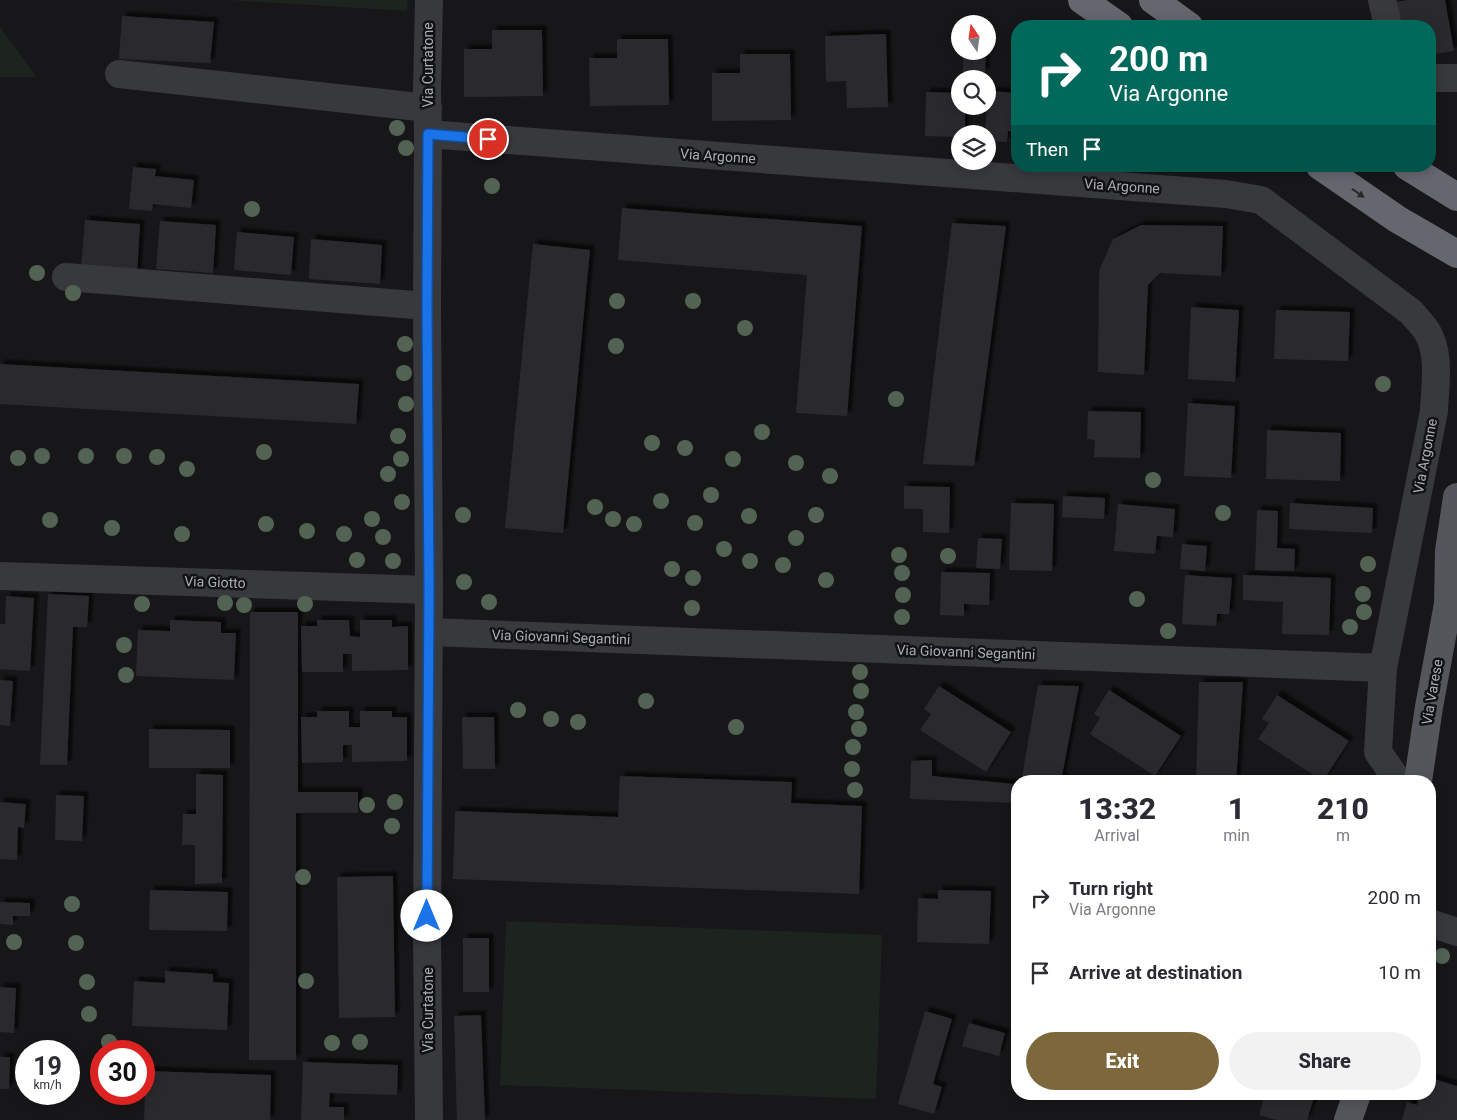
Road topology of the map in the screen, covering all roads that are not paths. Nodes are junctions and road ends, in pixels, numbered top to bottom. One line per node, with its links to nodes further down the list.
1 (429, 0): 11 (street, Via Curtatone)
2 (1082, 0): 5 (highway)
3 (1153, 0): 6 (highway)
4 (1382, 0): 7 (street)
5 (1110, 20)
6 (1181, 20)
7 (1387, 20)
8 (119, 74): 11 (street, Via Argonne)
9 (1436, 78): 10 (street)
10 (1457, 78)
11 (428, 121): 21 (street, Via Curtatone); 27 (street, Via Argonne)
12 (1436, 166): 15 (highway)
13 (1329, 172): 17 (highway, one-way to 17)
14 (1417, 172): 16 (highway)
15 (1457, 177)
16 (1457, 197)
17 (1397, 220): 18 (highway); 19 (highway)
18 (1457, 254)
19 (1457, 267)
20 (66, 277): 21 (street)
21 (427, 306): 24 (street, Via Curtatone)
22 (1457, 497): 25 (main road, Via Varese)
23 (0, 576): 24 (street, Via Giotto)
24 (429, 590): 26 (street, Via Curtatone)
25 (1452, 595): 29 (main road, Via Varese)
26 (429, 632): 27 (street, Via Giovanni Segantini); 33 (street, Via Curtatone)
27 (1383, 668): 28 (street)
28 (1394, 775)
29 (1419, 775)
30 (1436, 925): 31 (street)
31 (1457, 932)
32 (1355, 1100): 34 (main road)
33 (428, 1120)
34 (1348, 1120)

